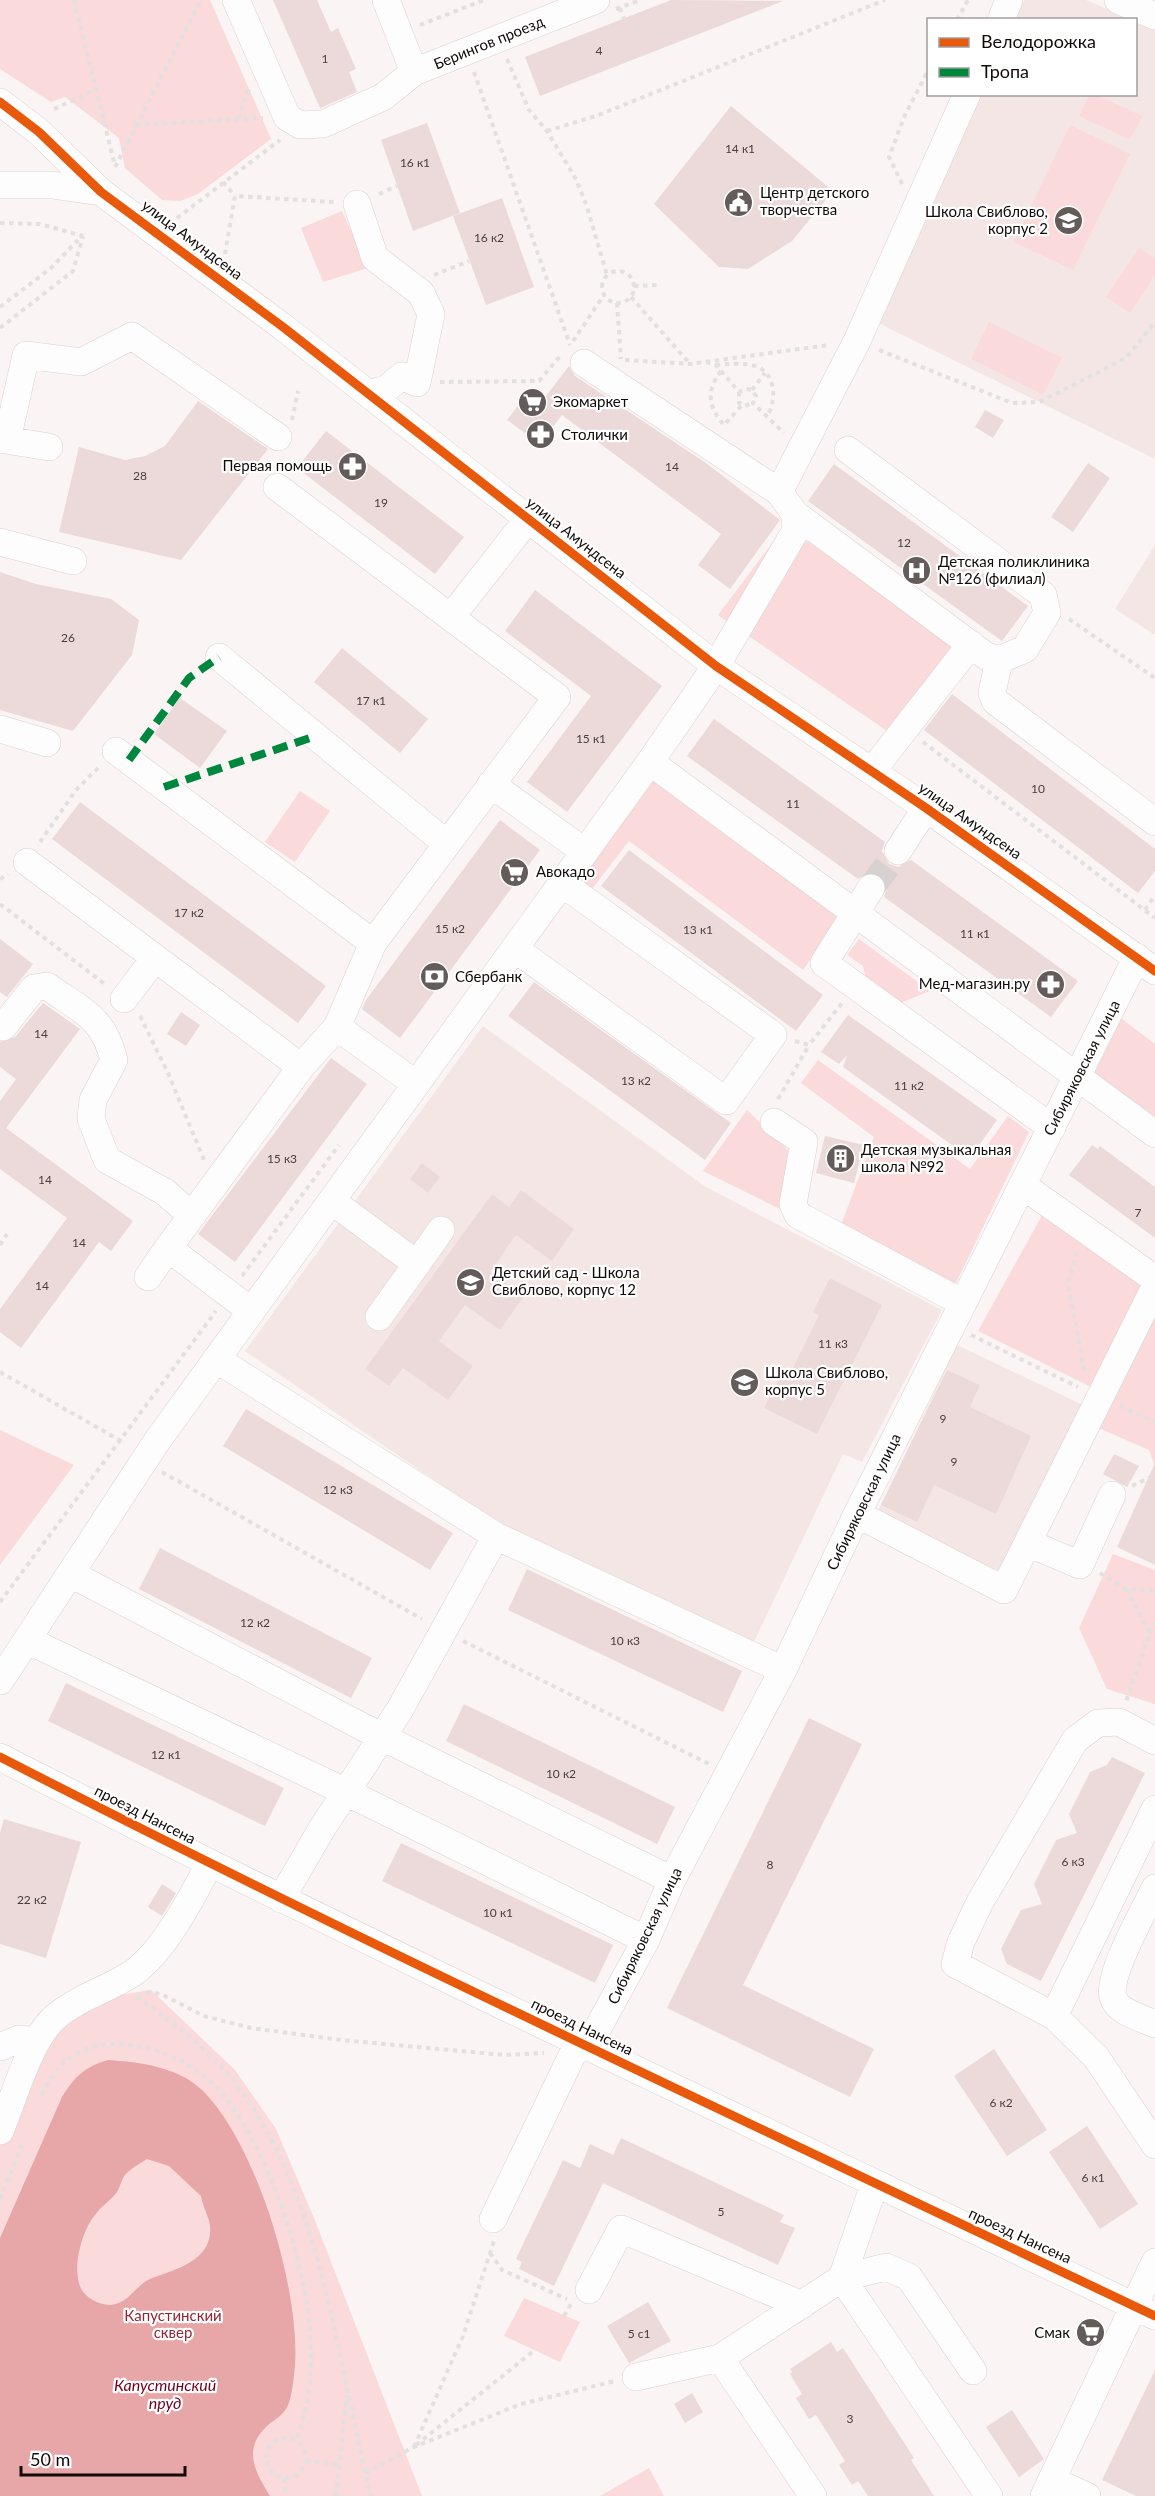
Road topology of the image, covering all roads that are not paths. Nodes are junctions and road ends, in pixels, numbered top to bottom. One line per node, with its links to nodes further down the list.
1 (236, 0): 8 (street, Берингов проезд)
2 (386, 0): 8 (street)
3 (596, 0): 8 (street, Берингов проезд)
4 (1009, 0): 7 (street)
5 (1118, 0): 6 (street)
6 (1155, 16)
7 (1002, 18)
8 (414, 72)
9 (966, 96): 21 (street)
10 (0, 102): 12 (street, улица Амундсена)
11 (0, 185): 12 (street, улица Амундсена)
12 (101, 192): 15 (street, улица Амундсена)
13 (357, 204): 15 (street)
14 (578, 353): 21 (street)
15 (369, 394): 23 (street, улица Амундсена)
16 (278, 437): 17 (street)
17 (4, 439): 18 (street)
18 (49, 447)
19 (848, 450): 29 (street)
20 (277, 487): 26 (street)
21 (779, 492): 22 (street)
22 (795, 514): 27 (street); 30 (street)
23 (528, 519): 26 (street); 30 (street, улица Амундсена)
24 (0, 542): 25 (street)
25 (73, 561)
26 (452, 617): 36 (street)
27 (971, 644): 29 (street); 35 (street)
28 (219, 657): 39 (street)
29 (999, 660): 38 (street)
30 (716, 666): 34 (street); 35 (street, улица Амундсена)
31 (0, 729): 32 (street)
32 (46, 743)
33 (116, 751): 46 (street)
34 (651, 762): 41 (street); 45 (street)
35 (872, 771): 37 (street, улица Амундсена)
36 (491, 784): 39 (street); 41 (street)
37 (926, 808): 40 (street); 49 (street, улица Амундсена)
38 (1155, 822)
39 (447, 844): 46 (street)
40 (898, 851)
41 (585, 852): 43 (street)
42 (27, 862): 48 (street)
43 (563, 884): 47 (street); 47 (street)
44 (872, 888): 45 (street)
45 (857, 913): 54 (street); 57 (street)
46 (373, 943): 52 (street)
47 (515, 949): 55 (street)
48 (155, 958): 50 (street); 53 (street)
49 (1146, 964): 54 (street, Сибиряковская улица)
50 (124, 999)
51 (0, 1024): 61 (street)
52 (337, 1027): 53 (street); 55 (street)
53 (301, 1066): 61 (street)
54 (1079, 1076): 57 (street, Сибиряковская улица); 58 (street)
55 (416, 1084): 60 (street)
56 (773, 1115): 69 (street)
57 (1052, 1128): 59 (street, Сибиряковская улица)
58 (1155, 1134)
59 (1023, 1185): 66 (street); 69 (street, Сибиряковская улица)
60 (333, 1202): 64 (street); 68 (street)
61 (192, 1216): 63 (street)
62 (441, 1230): 64 (street)
63 (168, 1248): 65 (street); 68 (street)
64 (417, 1264): 70 (street)
65 (148, 1277)
66 (1155, 1279)
67 (1155, 1287): 75 (street)
68 (251, 1311): 71 (street)
69 (958, 1314): 73 (street, Сибиряковская улица)
70 (379, 1317)
71 (216, 1359): 74 (street); 76 (street)
72 (1112, 1495): 75 (street)
73 (857, 1514): 75 (street); 78 (street, Сибиряковская улица)
74 (496, 1536): 78 (street); 80 (street)
75 (1028, 1543)
76 (70, 1574): 77 (street); 80 (street)
77 (27, 1640): 79 (street); 83 (street)
78 (783, 1670): 86 (street, Сибиряковская улица)
79 (0, 1681)
80 (382, 1737): 83 (street); 86 (street)
81 (1155, 1741): 90 (street)
82 (0, 1757): 85 (street, проезд Нансена)
83 (346, 1792): 88 (street); 89 (street)
84 (1155, 1810): 90 (street)
85 (209, 1864): 88 (street, проезд Нансена); 92 (street)
86 (672, 1880): 89 (street, Сибиряковская улица)
87 (1155, 1888): 91 (street)
88 (281, 1899): 93 (street, проезд Нансена)
89 (646, 1940): 93 (street, Сибиряковская улица)
90 (1054, 2016): 96 (street)
91 (1155, 2024)
92 (37, 2041): 94 (street); 95 (street)
93 (580, 2046): 97 (street, проезд Нансена); 98 (street, Сибиряковская улица)
94 (0, 2047)
95 (13, 2133)
96 (1155, 2145)
97 (874, 2185): 100 (street); 103 (street, проезд Нансена)
98 (495, 2226)
99 (1155, 2262): 103 (street)
100 (842, 2278): 102 (street); 105 (street); 109 (street)
101 (589, 2290): 102 (street)
102 (802, 2305): 104 (street)
103 (1144, 2311): 107 (street)
104 (720, 2358): 106 (street); 108 (street)
105 (973, 2371)
106 (636, 2377)
107 (1048, 2489): 110 (street)
108 (813, 2496)
109 (989, 2496)
110 (1087, 2496)

